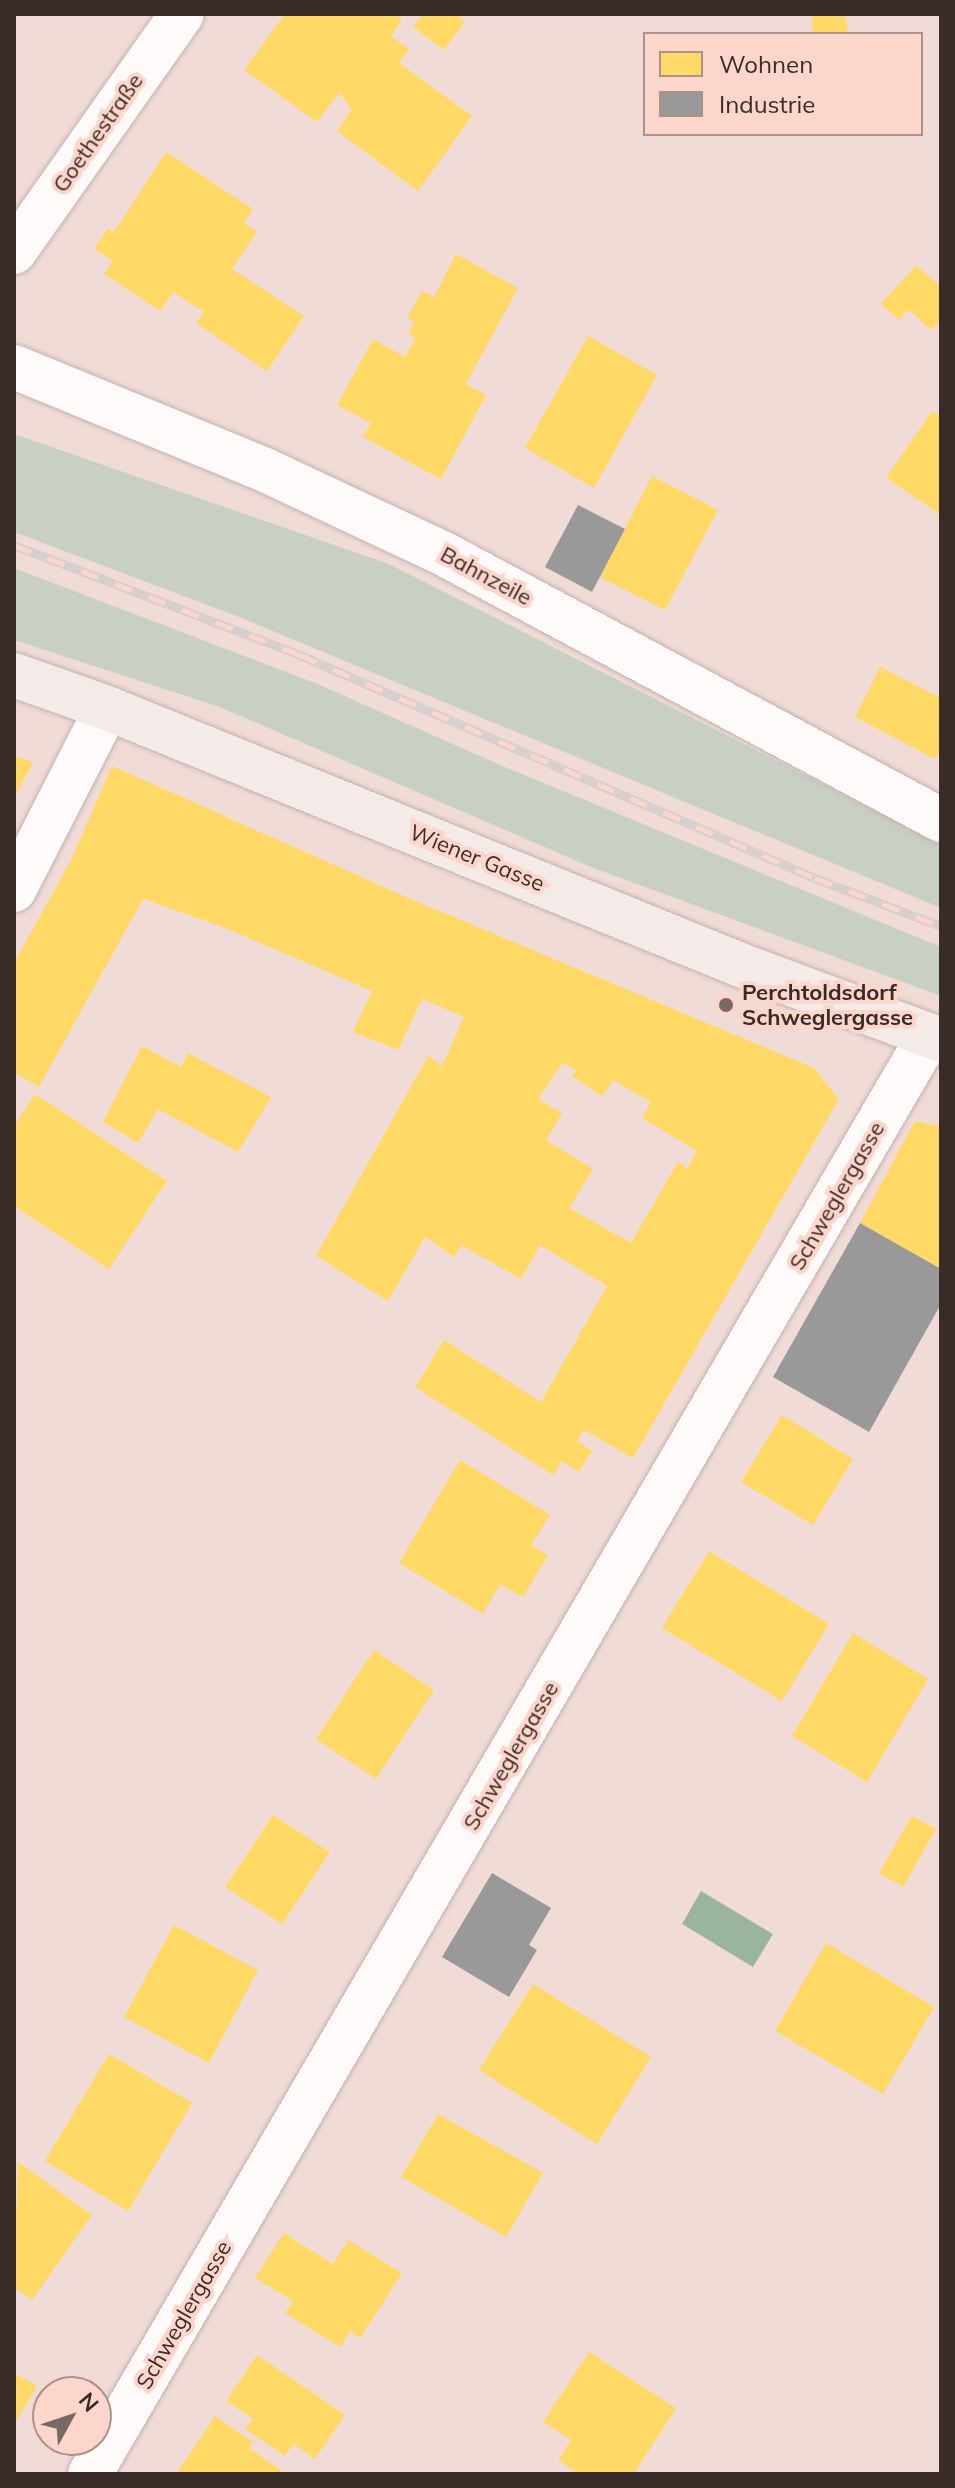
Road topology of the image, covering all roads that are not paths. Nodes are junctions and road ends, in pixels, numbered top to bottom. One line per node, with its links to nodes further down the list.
1 (182, 14): 2 (street, Goethestraße)
2 (14, 252)
3 (14, 367): 6 (street, Bahnzeile)
4 (14, 675): 5 (main road, Wiener Gasse)
5 (107, 708): 7 (street); 8 (main road, Wiener Gasse)
6 (941, 820)
7 (14, 890)
8 (935, 1038): 9 (street, Schweglergasse)
9 (90, 2474)

